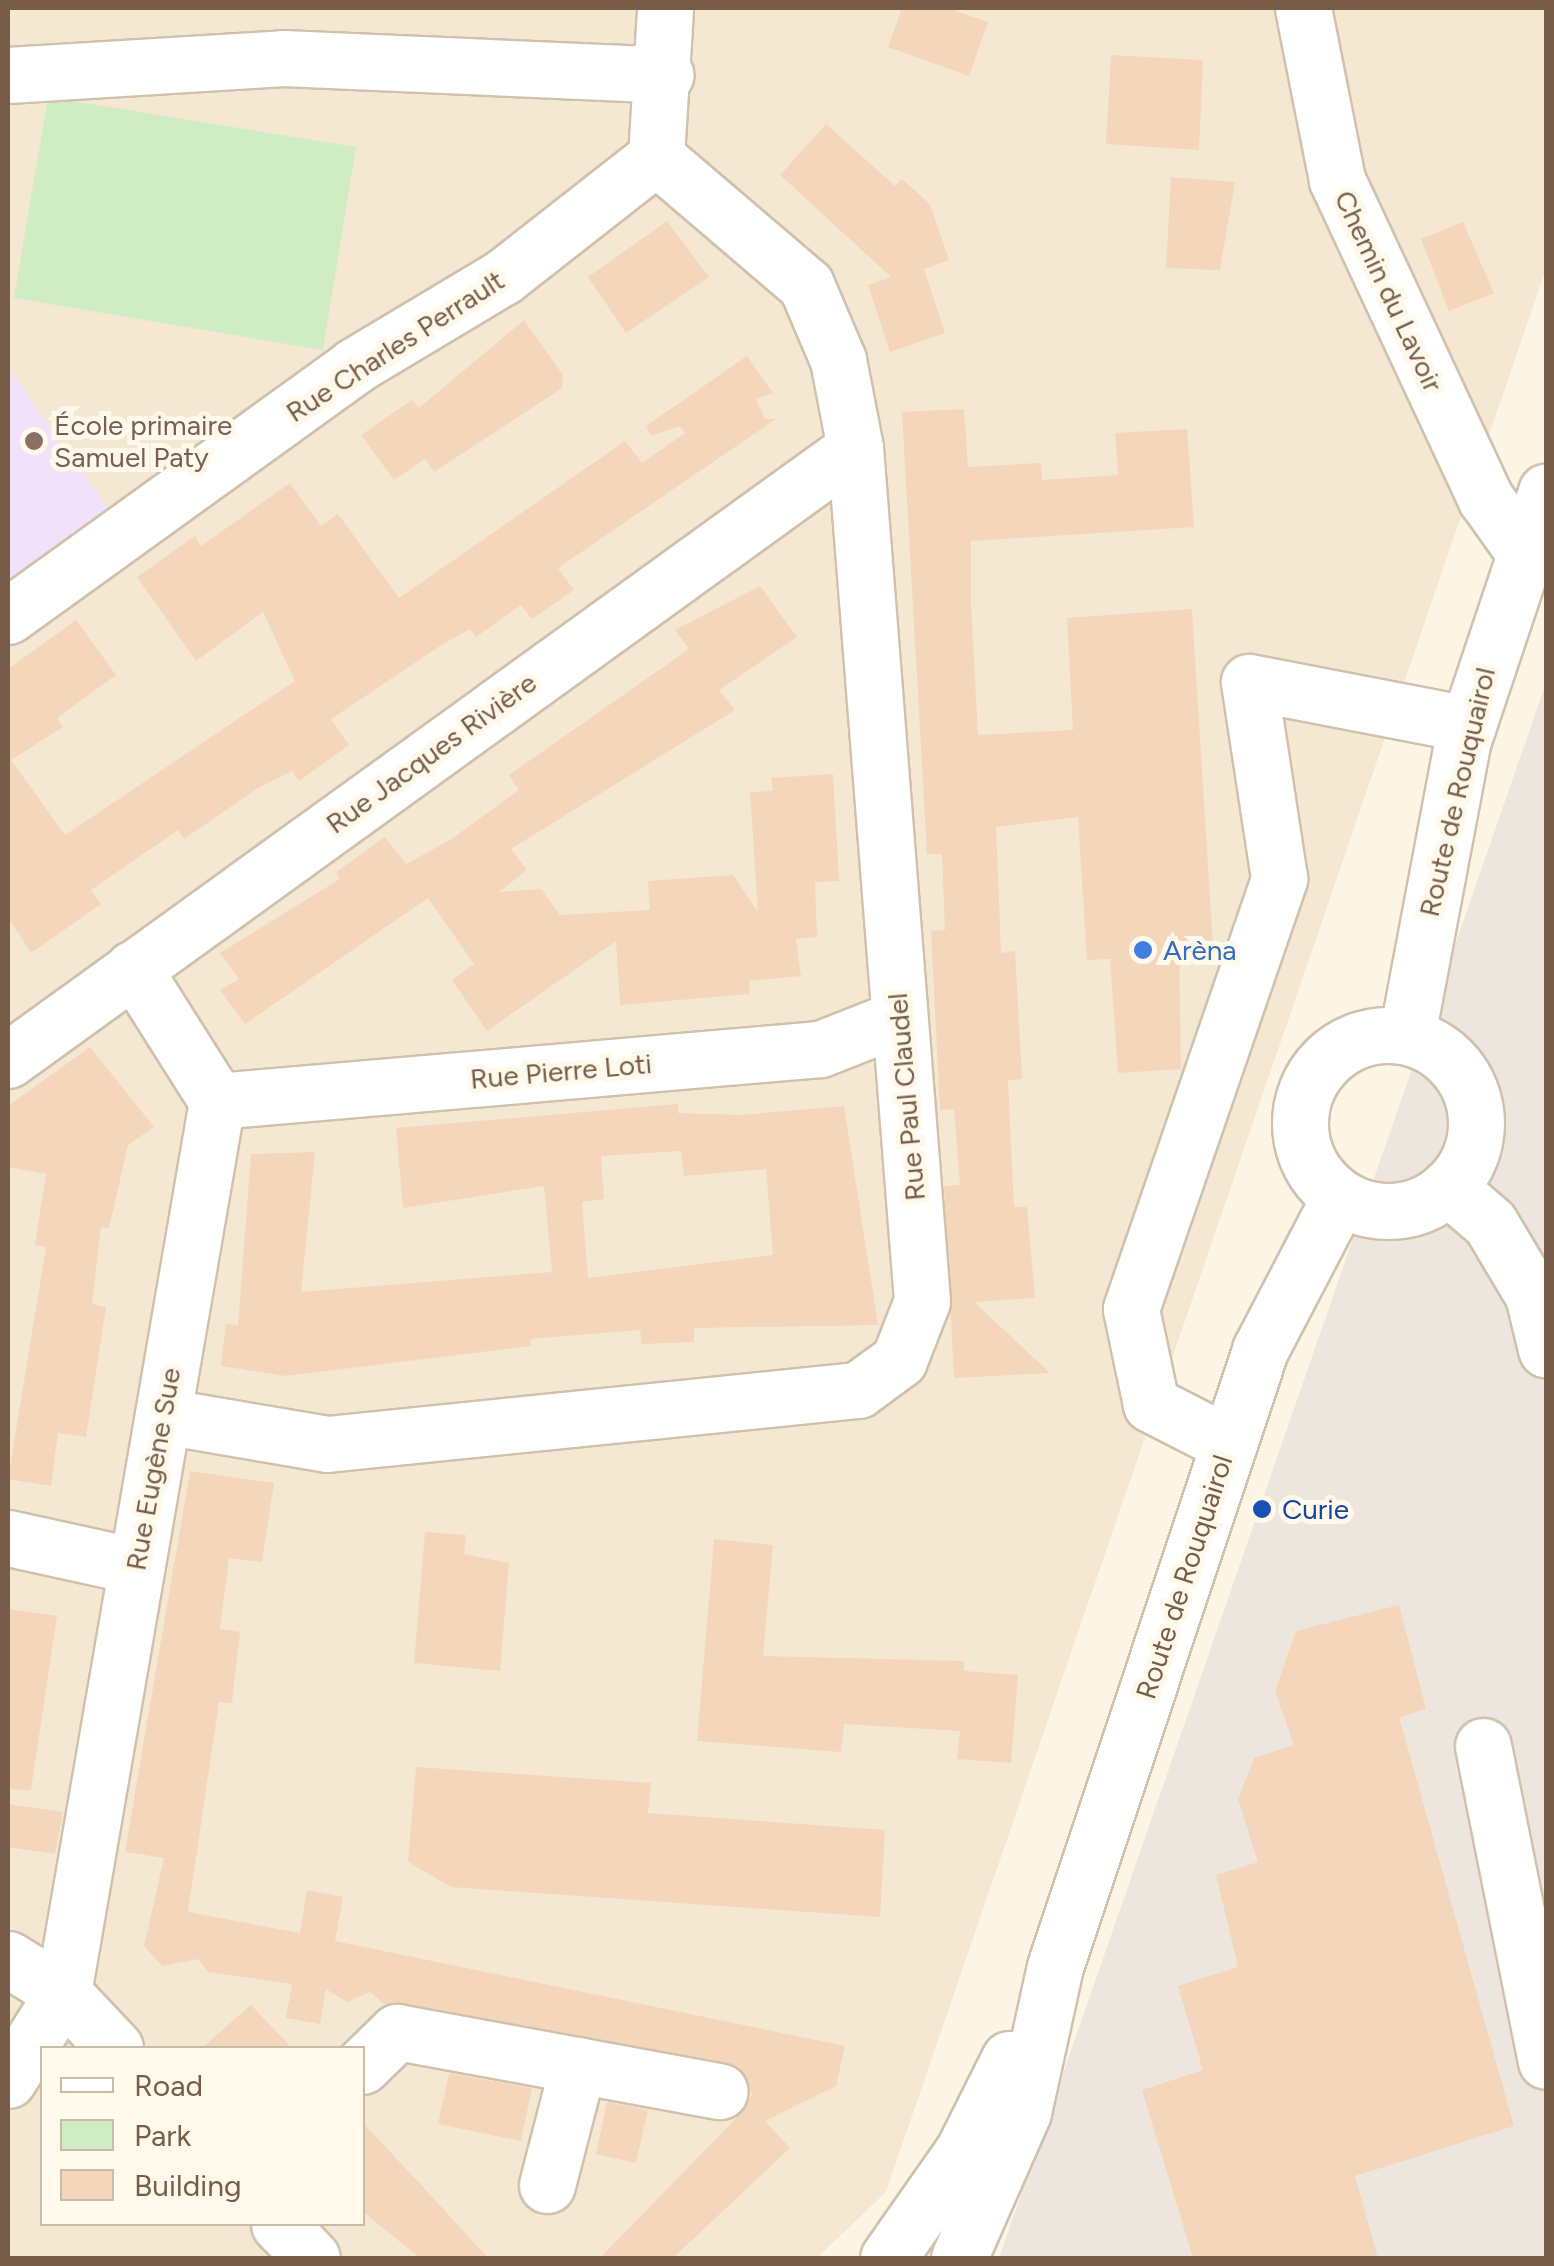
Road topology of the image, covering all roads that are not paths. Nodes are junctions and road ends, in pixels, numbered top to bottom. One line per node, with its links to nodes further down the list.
1 (665, 8): 4 (street)
2 (1304, 8): 8 (street, Chemin du Lavoir)
3 (8, 75): 4 (street)
4 (666, 75): 5 (street)
5 (656, 156): 6 (street, Rue Paul Claudel); 10 (street, Rue Charles Perrault)
6 (856, 448): 12 (street, Rue Jacques Rivière); 13 (street, Rue Paul Claudel)
7 (1546, 492): 8 (street, Route de Rouquairol)
8 (1526, 554): 9 (street, Route de Rouquairol)
9 (1526, 615): 11 (street, Route de Rouquairol)
10 (8, 616)
11 (1468, 724): 14 (street, Route de Rouquairol); 21 (street)
12 (132, 968): 15 (street, Rue Jacques Rivière); 16 (street)
13 (900, 1018): 16 (street, Rue Pierre Loti); 20 (street, Rue Paul Claudel)
14 (1406, 1035): 17 (street); 18 (street)
15 (8, 1060)
16 (217, 1101): 20 (street, Rue Eugène Sue)
17 (1448, 1187): 18 (street); 19 (street)
18 (1339, 1198): 21 (street, Route de Rouquairol)
19 (1546, 1348)
20 (162, 1416): 23 (street, Rue Eugène Sue)
21 (1229, 1444): 26 (street, Route de Rouquairol)
22 (8, 1538): 23 (street)
23 (136, 1566): 27 (street, Rue Eugène Sue)
24 (1483, 1746): 29 (street)
25 (8, 1959): 27 (street)
26 (1054, 1967): 37 (street, Route de Rouquairol); 38 (street, Route de Rouquairol)
27 (62, 1992): 28 (street); 32 (street)
28 (113, 2046)
29 (1546, 2060)
30 (365, 2063): 31 (street)
31 (578, 2065): 33 (street); 34 (street)
32 (8, 2080)
33 (720, 2091)
34 (548, 2186)
35 (281, 2226): 36 (street)
36 (312, 2258)
37 (888, 2258)
38 (959, 2258)

